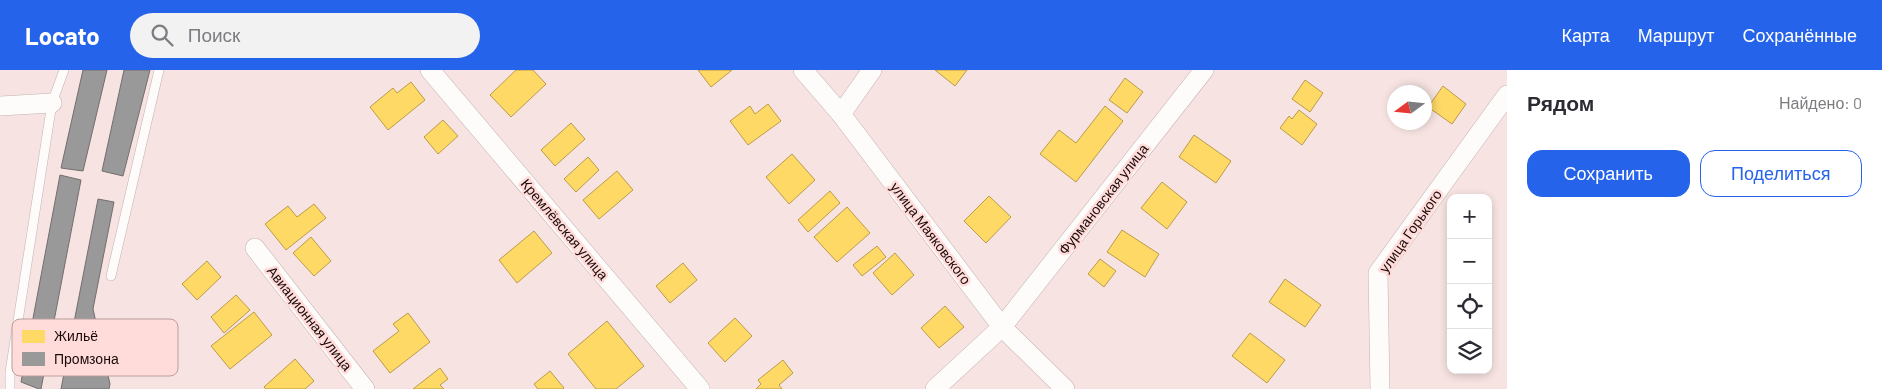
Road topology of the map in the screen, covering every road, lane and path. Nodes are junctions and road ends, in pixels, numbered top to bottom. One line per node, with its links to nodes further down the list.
1 (64, 70): 8 (lane)
2 (159, 70): 12 (lane)
3 (430, 70): 18 (street, Кремлёвская улица)
4 (802, 70): 10 (street, улица Маяковского)
5 (872, 70): 10 (street)
6 (1204, 70): 14 (street, Фурмановская улица)
7 (1507, 95): 21 (street, улица Горького)
8 (52, 103): 9 (street); 13 (lane)
9 (0, 106)
10 (841, 114): 14 (street, улица Маяковского)
11 (255, 248): 17 (street, Авиационная улица)
12 (111, 276)
13 (18, 319)
14 (1002, 327): 19 (street, Фурмановская улица); 20 (street, улица Маяковского)
15 (12, 359): 16 (lane)
16 (10, 389)
17 (365, 389)
18 (700, 389)
19 (936, 389)
20 (1066, 389)
21 (1380, 389)

